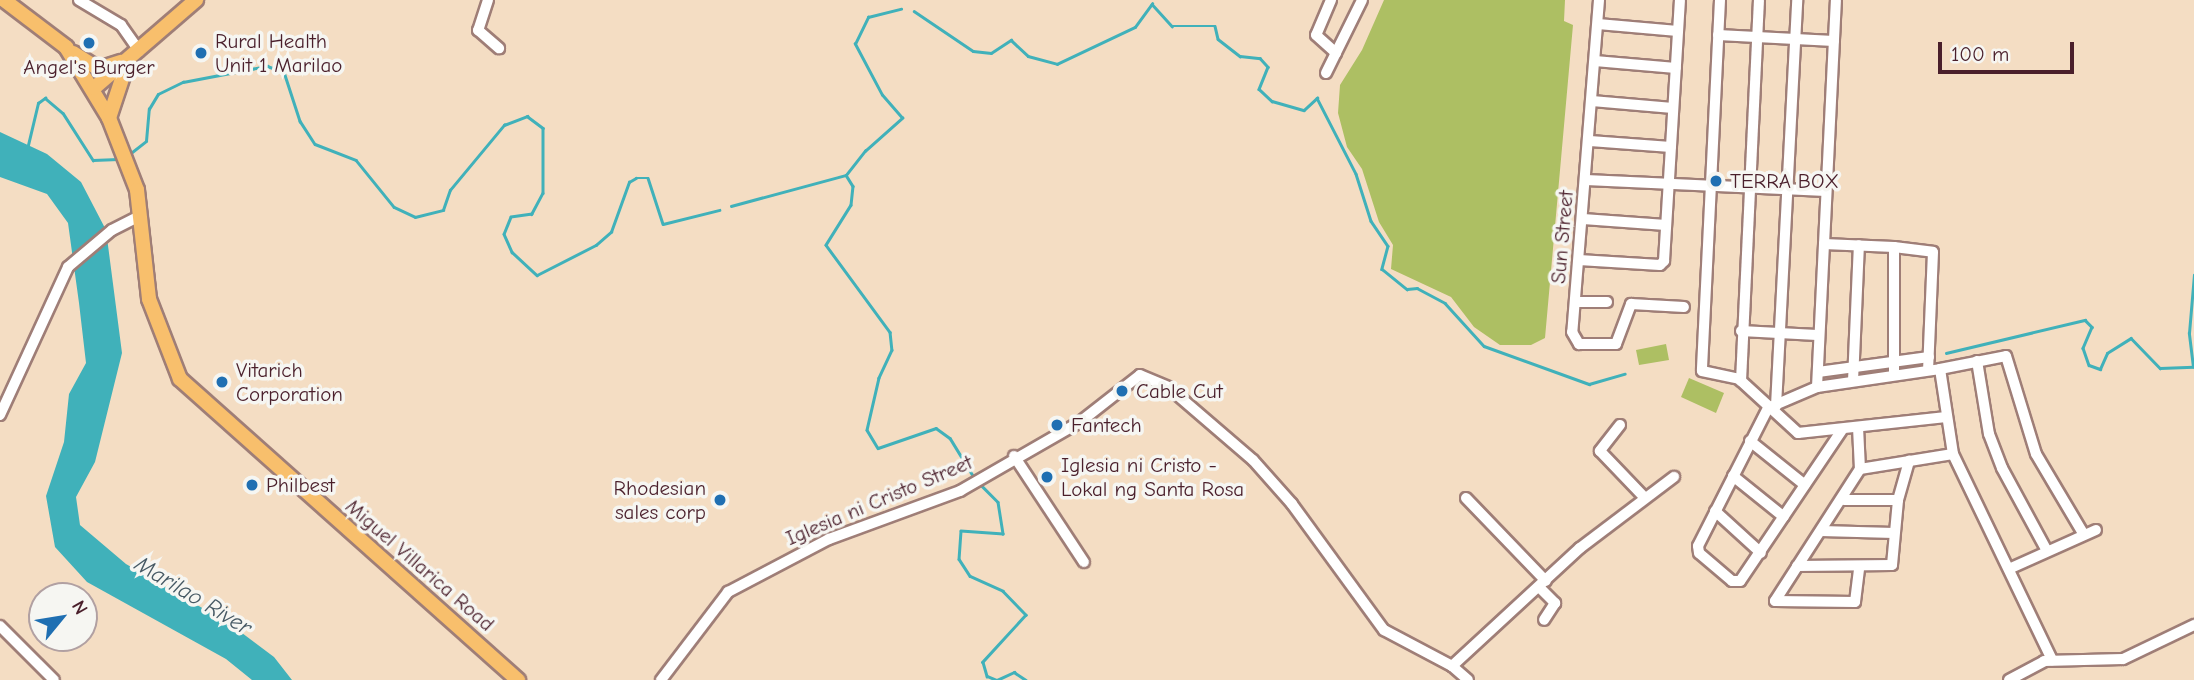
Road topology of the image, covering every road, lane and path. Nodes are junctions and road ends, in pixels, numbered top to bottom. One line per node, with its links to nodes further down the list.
1 (4, 0): 19 (main road, Miguel Villarica Road)
2 (79, 0): 22 (street)
3 (196, 0): 22 (main road)
4 (488, 0): 20 (street)
5 (1331, 0): 21 (street)
6 (1362, 0): 21 (street)
7 (1600, 0): 13 (street, Sun Street)
8 (1680, 0): 14 (street)
9 (1720, 0): 15 (street)
10 (1759, 0): 16 (street)
11 (1797, 0): 18 (street)
12 (1836, 0): 17 (street)
13 (1598, 24): 14 (street); 23 (street, Sun Street)
14 (1678, 31): 24 (street)
15 (1718, 35): 16 (street); 34 (street)
16 (1758, 38): 18 (street); 35 (street)
17 (1834, 41): 18 (street); 37 (street)
18 (1794, 42): 36 (street)
19 (66, 47): 22 (main road); 26 (main road, Miguel Villarica Road)
20 (499, 48)
21 (1336, 53): 25 (street)
22 (135, 54): 26 (main road); 29 (main road)
23 (1595, 61): 24 (street); 27 (street, Sun Street)
24 (1676, 68): 28 (street)
25 (1326, 73)
26 (94, 88): 29 (main road, Miguel Villarica Road)
27 (1592, 102): 28 (street); 30 (street, Sun Street)
28 (1673, 108): 31 (street)
29 (109, 118): 38 (main road, Miguel Villarica Road)
30 (1590, 141): 31 (street); 32 (street, Sun Street)
31 (1671, 147): 33 (street)
32 (1586, 180): 33 (street); 39 (street, Sun Street)
33 (1669, 186): 34 (street); 40 (street)
34 (1709, 187): 35 (street); 57 (street)
35 (1748, 187): 36 (street); 48 (street)
36 (1786, 189): 37 (street); 49 (street)
37 (1826, 191): 41 (street)
38 (140, 216): 61 (street); 99 (main road, Miguel Villarica Road)
39 (1583, 219): 40 (street); 44 (street, Sun Street)
40 (1666, 225): 44 (street)
41 (1824, 244): 42 (street); 50 (street)
42 (1859, 245): 43 (street); 53 (street)
43 (1894, 247): 51 (street); 54 (street)
44 (1579, 260): 45 (street, Sun Street)
45 (1575, 302): 46 (street); 47 (street, Sun Street)
46 (1607, 302)
47 (1684, 307)
48 (1741, 331): 49 (street); 57 (street)
49 (1779, 334): 50 (street); 60 (street)
50 (1817, 335): 56 (street)
51 (1929, 356): 54 (street); 55 (street)
52 (1977, 361): 55 (street); 83 (street); 84 (street)
53 (1852, 369): 54 (street); 56 (street); 58 (street)
54 (1894, 370): 55 (street); 58 (street)
55 (1934, 370): 62 (street)
56 (1818, 372): 59 (street)
57 (1741, 381): 60 (street)
58 (1853, 381): 59 (street)
59 (1817, 387): 60 (street)
60 (1772, 407): 65 (street); 66 (street)
61 (0, 415)
62 (1946, 417): 64 (street); 67 (street)
63 (1620, 425): 75 (street)
64 (1858, 427): 65 (street); 70 (street)
65 (1842, 430): 73 (street)
66 (1750, 441): 72 (street); 73 (street)
67 (1953, 454): 69 (street); 89 (street)
68 (1014, 456): 86 (street); 97 (street, Iglesia ni Cristo Street); 100 (street, Iglesia ni Cristo Street)
69 (1909, 461): 70 (street); 77 (street)
70 (1860, 468): 76 (street)
71 (1674, 477): 75 (street)
72 (1733, 477): 78 (street); 79 (street)
73 (1805, 485): 79 (street)
74 (1466, 498): 90 (street)
75 (1646, 498): 90 (street)
76 (1844, 500): 77 (street); 81 (street)
77 (1898, 500): 82 (street)
78 (1715, 511): 85 (street); 85 (street)
79 (1784, 517): 85 (street)
80 (2096, 530): 83 (street)
81 (1821, 531): 82 (street); 87 (street)
82 (1894, 533): 88 (street)
83 (2083, 533): 84 (street)
84 (2046, 549): 89 (street)
85 (1761, 553)
86 (1084, 562)
87 (1797, 566): 88 (street); 91 (street)
88 (1859, 568): 91 (street)
89 (2011, 568): 96 (street)
90 (1542, 584): 93 (street); 97 (street)
91 (1776, 601): 92 (street)
92 (1766, 611)
93 (1544, 620)
94 (2194, 625): 96 (street)
95 (0, 626): 98 (street)
96 (2052, 660): 102 (street)
97 (1452, 666): 101 (street, Iglesia ni Cristo Street)
98 (54, 680)
99 (518, 680)
100 (661, 680)
101 (1468, 680)
102 (2009, 680)

